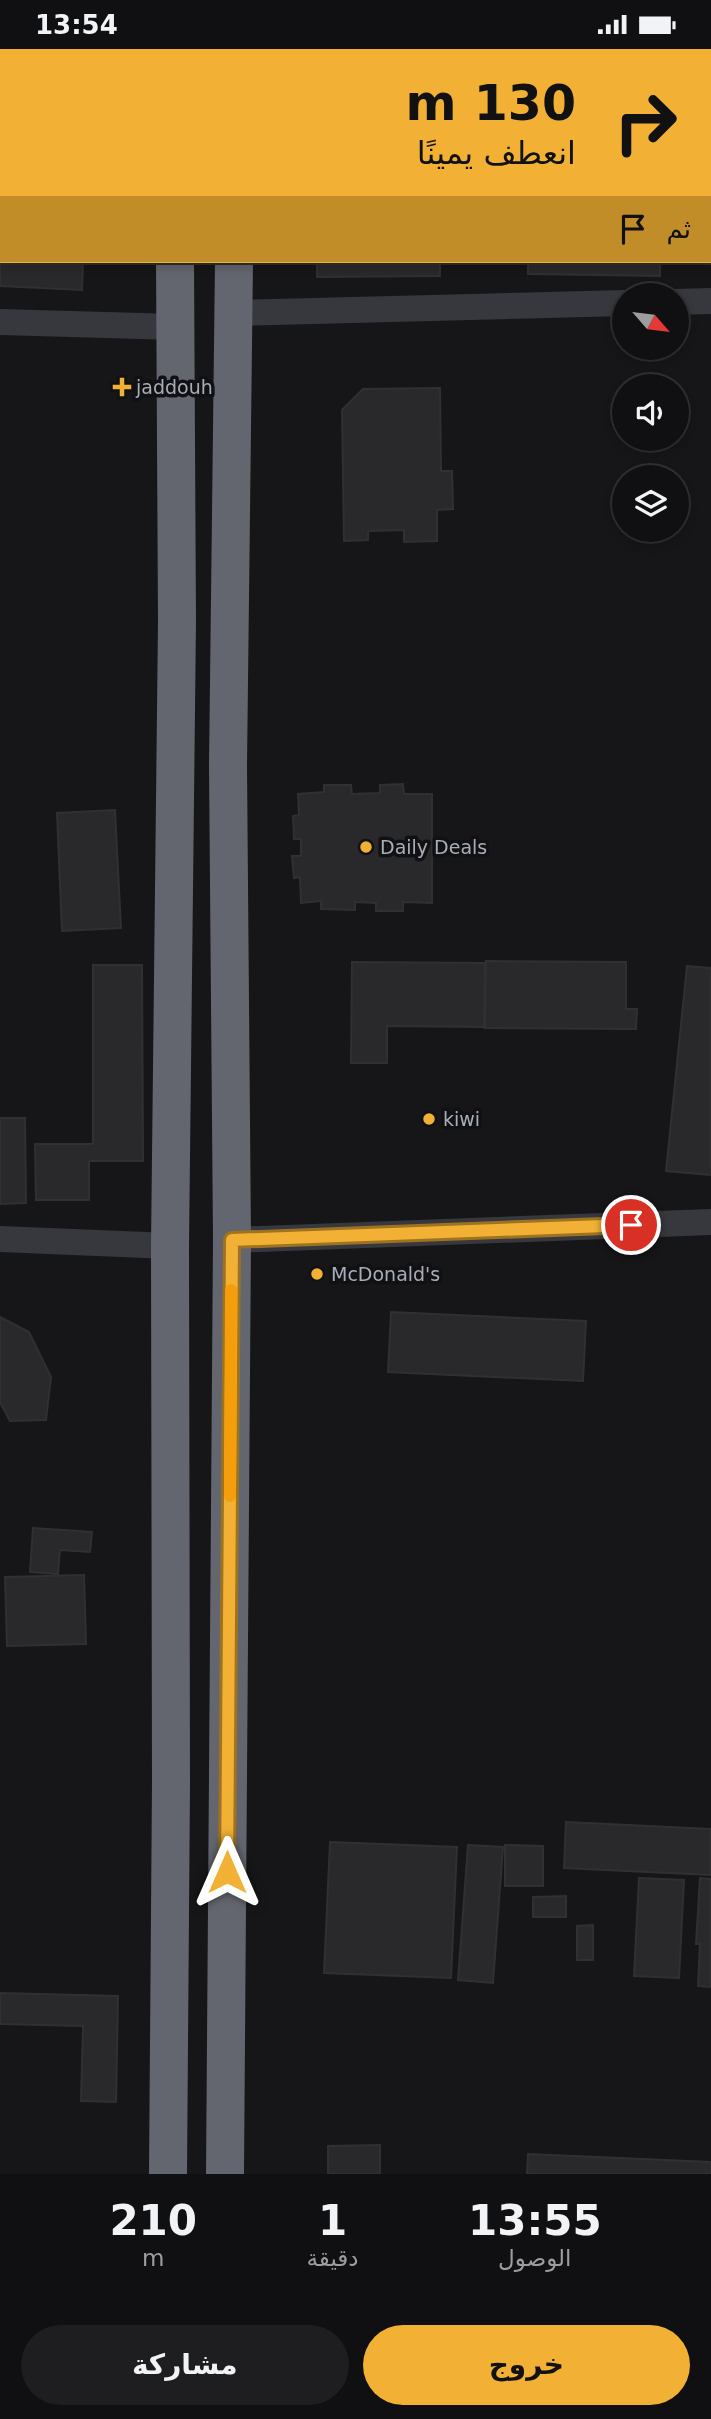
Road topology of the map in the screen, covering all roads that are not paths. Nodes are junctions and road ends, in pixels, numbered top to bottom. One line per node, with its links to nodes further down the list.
1 (175, 263): 8 (highway)
2 (234, 263): 6 (highway)
3 (711, 301): 4 (street)
4 (690, 302)
5 (612, 303): 6 (street)
6 (233, 313): 11 (highway)
7 (0, 322): 8 (street)
8 (176, 327): 12 (highway)
9 (711, 1222): 11 (street)
10 (0, 1238): 12 (street)
11 (232, 1240): 14 (highway)
12 (170, 1246): 13 (highway)
13 (168, 2174)
14 (225, 2174)

